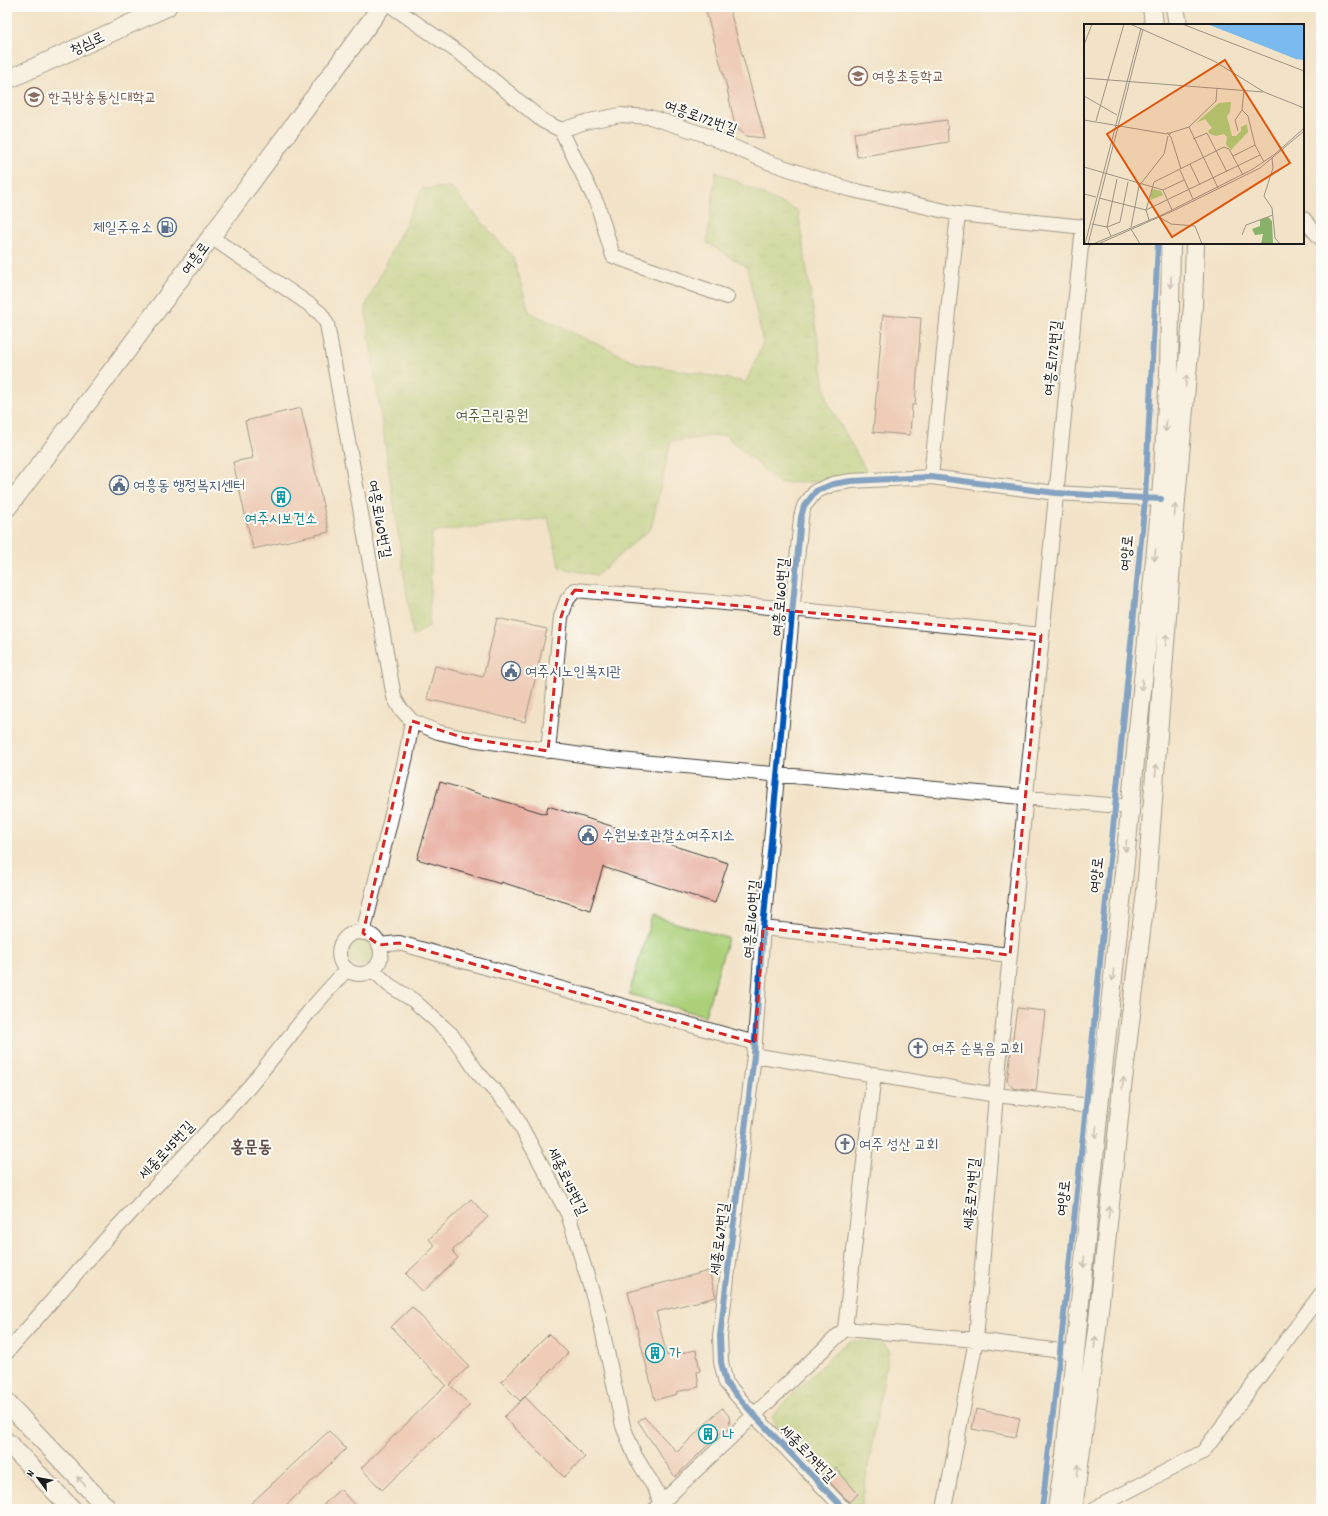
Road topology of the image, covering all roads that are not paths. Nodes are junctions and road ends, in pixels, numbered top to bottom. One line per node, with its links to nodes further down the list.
1 (167, 7): 8 (street, 청심로)
2 (381, 7): 13 (street, 여흥로)
3 (393, 7): 9 (street)
4 (1152, 7): 6 (street)
5 (1175, 7): 7 (street)
6 (1154, 24)
7 (1178, 24)
8 (7, 80)
9 (561, 130): 10 (street, 여흥로172번길); 17 (street)
10 (958, 214): 12 (street, 여흥로172번길); 18 (street)
11 (1304, 219): 14 (street)
12 (1084, 226): 19 (street, 여흥로172번길)
13 (211, 237): 21 (street, 여흥로); 24 (street, 여흥로160번길)
14 (1321, 239)
15 (1171, 244): 20 (street, 여양로, one-way to 20)
16 (1195, 244): 29 (street, one-way to 16)
17 (727, 297)
18 (931, 477): 19 (street, 여흥로160번길); 22 (street, 여흥로160번길)
19 (1056, 493): 20 (street, 여흥로160번길); 23 (street)
20 (1161, 499): 28 (street, 여양로, one-way to 28)
21 (7, 508)
22 (792, 609): 23 (street, 여흥로160번길); 25 (street, 여흥로160번길); 26 (street, 여흥로160번길)
23 (1041, 635): 27 (street)
24 (412, 721): 25 (street, 여흥로160번길); 31 (street)
25 (548, 751): 26 (street, 여흥로160번길)
26 (777, 775): 27 (street, 여흥로160번길); 30 (street, 여흥로160번길)
27 (1026, 798): 28 (street, 여흥로160번길); 33 (street)
28 (1130, 807): 29 (street); 39 (street, 여양로, one-way to 39)
29 (1152, 808): 54 (street, one-way to 29)
30 (763, 928): 33 (street, 여흥로160번길); 36 (street, 여흥로160번길)
31 (363, 933): 32 (street); 34 (street)
32 (379, 945): 35 (street); 36 (street)
33 (1010, 955): 38 (street)
34 (347, 969): 35 (street); 43 (street, 세종로45번길)
35 (373, 970): 48 (street, 세종로45번길)
36 (754, 1049): 37 (street); 46 (street, 세종로67번길)
37 (874, 1074): 38 (street); 41 (street)
38 (996, 1095): 39 (street); 42 (street, 세종로79번길)
39 (1099, 1107): 44 (street, 여양로, one-way to 44)
40 (1321, 1294): 55 (street)
41 (845, 1329): 42 (street); 46 (street)
42 (976, 1340): 44 (street); 52 (street, 세종로79번길)
43 (7, 1352)
44 (1076, 1353): 53 (street, 여양로)
45 (7, 1403): 50 (street, one-way to 45)
46 (754, 1415): 48 (street); 51 (street, 세종로79번길)
47 (7, 1442): 49 (street)
48 (659, 1507)
49 (72, 1509)
50 (108, 1509)
51 (844, 1509)
52 (944, 1509)
53 (1057, 1509)
54 (1073, 1509)
55 (1094, 1509)

